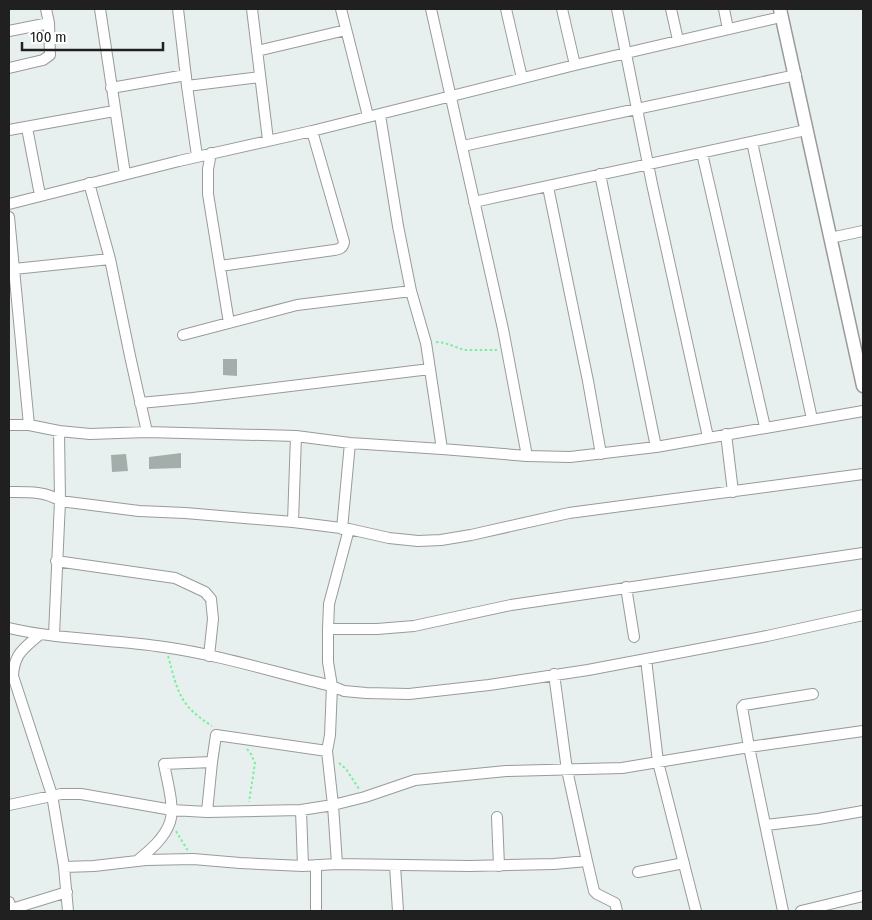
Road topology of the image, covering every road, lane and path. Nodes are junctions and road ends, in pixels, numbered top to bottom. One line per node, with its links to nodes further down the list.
1 (46, 9): 13 (street)
2 (100, 9): 27 (street)
3 (178, 9): 22 (street)
4 (252, 9): 18 (street)
5 (342, 9): 15 (street)
6 (432, 9): 28 (street)
7 (506, 9): 25 (street)
8 (562, 9): 20 (street)
9 (617, 9): 19 (street)
10 (670, 9): 17 (street)
11 (724, 9): 14 (street)
12 (781, 13): 14 (street); 23 (street)
13 (50, 23): 16 (street); 21 (street)
14 (728, 29): 17 (street)
15 (346, 30): 18 (street); 32 (street)
16 (9, 31)
17 (678, 40): 19 (street)
18 (257, 51): 24 (street)
19 (627, 53): 20 (street); 29 (street)
20 (575, 65): 25 (street)
21 (9, 68)
22 (186, 75): 26 (street); 27 (street)
23 (796, 76): 29 (street); 35 (street)
24 (260, 78): 26 (street); 37 (street)
25 (522, 78): 28 (street)
26 (187, 86): 42 (street)
27 (112, 88): 30 (street)
28 (452, 96): 31 (street); 39 (street)
29 (637, 108): 39 (street); 43 (street)
30 (114, 111): 33 (street); 44 (street)
31 (380, 114): 32 (street); 57 (street)
32 (368, 116): 36 (street)
33 (27, 128): 34 (street); 48 (street)
34 (9, 130)
35 (806, 130): 38 (street); 53 (street)
36 (312, 131): 37 (street); 55 (street)
37 (268, 140): 40 (street)
38 (752, 142): 41 (street); 66 (street)
39 (463, 146): 49 (street)
40 (211, 153): 42 (street); 55 (street)
41 (702, 153): 43 (street); 69 (street)
42 (198, 156): 44 (street)
43 (648, 165): 45 (street); 74 (street)
44 (125, 174): 46 (street)
45 (600, 174): 47 (street); 76 (street)
46 (89, 183): 48 (street); 54 (street)
47 (548, 187): 49 (street); 78 (street)
48 (40, 195): 50 (street)
49 (474, 202): 61 (street)
50 (9, 204)
51 (9, 217): 56 (street)
52 (863, 231): 53 (street)
53 (830, 238): 63 (street)
54 (110, 259): 56 (street); 64 (street)
55 (220, 266): 58 (street)
56 (14, 269): 68 (street)
57 (411, 291): 58 (street); 60 (street)
58 (229, 323): 59 (street)
59 (183, 336)
60 (426, 343): 61 (path); 62 (street)
61 (507, 349): 79 (street)
62 (430, 369): 64 (street); 77 (street)
63 (863, 386)
64 (140, 403): 71 (street)
65 (863, 411): 66 (street)
66 (812, 419): 69 (street)
67 (9, 425): 68 (street)
68 (29, 425): 70 (street)
69 (765, 427): 72 (street)
70 (59, 431): 71 (street); 83 (street)
71 (147, 432): 73 (street)
72 (726, 434): 74 (street); 82 (street)
73 (296, 436): 75 (street); 84 (street)
74 (708, 437): 76 (street)
75 (350, 443): 77 (street); 85 (street)
76 (656, 447): 78 (street)
77 (442, 449): 79 (street)
78 (600, 454): 79 (street)
79 (527, 456)
80 (863, 474): 82 (street)
81 (9, 492): 83 (street)
82 (732, 492): 85 (street)
83 (60, 501): 84 (street); 87 (street)
84 (293, 522): 85 (street)
85 (345, 529): 91 (street)
86 (863, 553): 88 (street)
87 (56, 561): 93 (street); 95 (street)
88 (626, 587): 91 (street); 94 (street)
89 (863, 615): 96 (street)
90 (9, 628): 92 (street)
91 (328, 629): 98 (street)
92 (40, 634): 93 (street); 107 (street)
93 (54, 635): 95 (street)
94 (634, 637)
95 (210, 656): 98 (street)
96 (646, 659): 97 (street); 104 (street)
97 (554, 674): 98 (street); 106 (street)
98 (332, 686): 102 (street)
99 (813, 694): 101 (street)
100 (863, 731): 101 (street)
101 (749, 747): 104 (street); 117 (street)
102 (327, 751): 103 (street); 110 (street)
103 (212, 762): 111 (street); 114 (street)
104 (658, 762): 106 (street); 121 (street)
105 (339, 763): 108 (path)
106 (567, 770): 108 (street); 120 (street)
107 (52, 795): 109 (street); 111 (street); 127 (street)
108 (365, 797): 110 (street)
109 (9, 805)
110 (333, 805): 112 (street); 122 (street)
111 (172, 810): 114 (street); 116 (street)
112 (301, 810): 114 (street); 124 (street)
113 (863, 811): 117 (street)
114 (207, 812)
115 (497, 817): 126 (street)
116 (170, 823): 118 (path); 119 (street)
117 (766, 825): 137 (street)
118 (193, 859): 119 (street); 124 (street)
119 (137, 861): 127 (street)
120 (586, 862): 126 (street); 135 (street)
121 (684, 863): 128 (street); 136 (street)
122 (337, 864): 123 (street); 125 (street)
123 (316, 865): 124 (street); 133 (street)
124 (303, 866)
125 (395, 866): 126 (street); 134 (street)
126 (500, 866)
127 (64, 867): 129 (street)
128 (638, 872)
129 (66, 892): 131 (street); 132 (street)
130 (863, 896): 138 (street)
131 (9, 902)
132 (68, 911)
133 (316, 911)
134 (398, 911)
135 (617, 911)
136 (696, 911)
137 (783, 911)
138 (801, 911)

